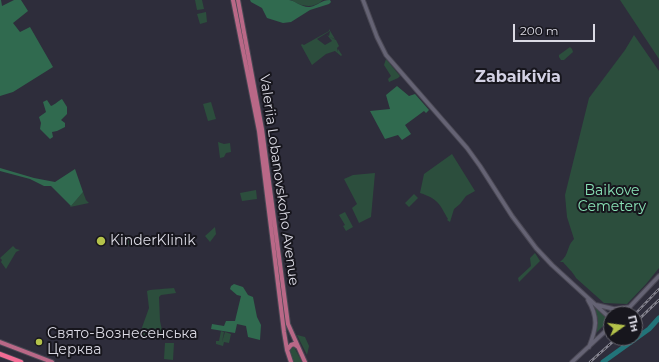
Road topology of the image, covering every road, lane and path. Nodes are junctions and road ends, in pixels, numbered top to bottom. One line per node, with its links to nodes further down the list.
1 (233, 0): 14 (main road, Valeriia Lobanovskoho Avenue)
2 (238, 0): 12 (main road, Valeriia Lobanovskoho Avenue)
3 (363, 0): 5 (main road)
4 (659, 276): 7 (main road)
5 (585, 296): 6 (main road); 13 (main road)
6 (596, 305): 8 (main road); 9 (main road)
7 (632, 306)
8 (603, 307)
9 (603, 312)
10 (603, 333): 13 (main road)
11 (0, 342): 17 (main road)
12 (298, 347): 14 (main road); 19 (main road, Valeriia Lobanovskoho Avenue)
13 (588, 347): 20 (main road)
14 (287, 350): 18 (main road, Valeriia Lobanovskoho Avenue)
15 (0, 354): 16 (highway)
16 (21, 362)
17 (52, 362)
18 (291, 362)
19 (305, 362)
20 (572, 362)

